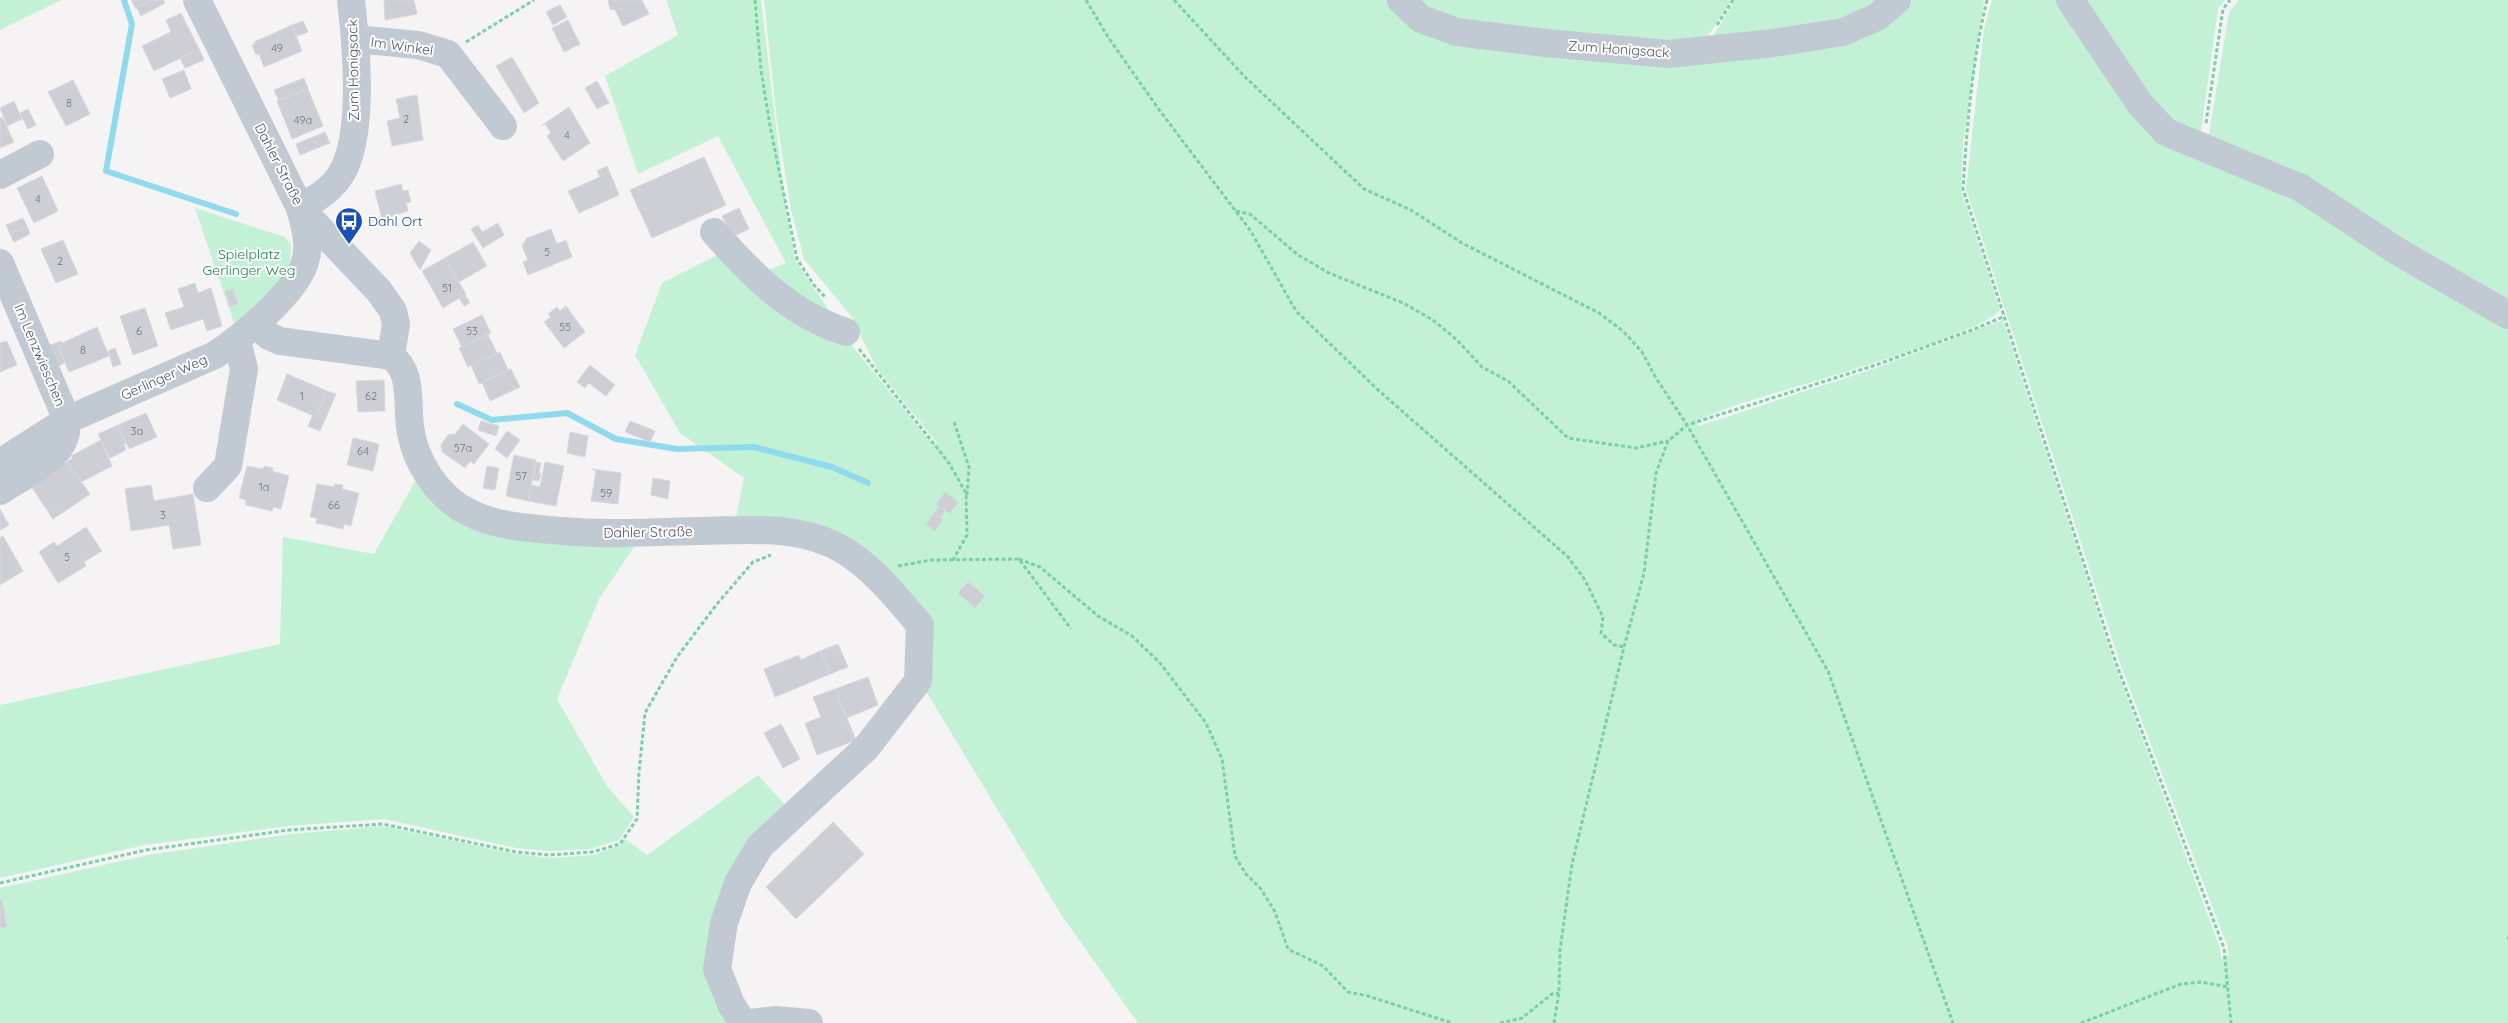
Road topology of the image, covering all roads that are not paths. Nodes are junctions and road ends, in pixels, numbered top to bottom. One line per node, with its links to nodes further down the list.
1 (198, 0): 10 (street, Dahler Straße)
2 (351, 0): 6 (street, Zum Honigsack)
3 (1401, 0): 4 (street, Zum Honigsack)
4 (1897, 0)
5 (2070, 0): 13 (street)
6 (355, 39): 7 (street, Im Winkel); 10 (street, Zum Honigsack)
7 (503, 126)
8 (40, 154): 9 (street)
9 (0, 175)
10 (300, 208): 14 (street, Gerlinger Weg); 16 (street, Dahler Straße)
11 (714, 232): 15 (street)
12 (0, 263): 17 (street, Im Lenzwieschen)
13 (2508, 315)
14 (246, 332): 16 (street); 17 (street, Gerlinger Weg); 19 (street)
15 (846, 332)
16 (391, 356): 21 (street, Dahler Straße)
17 (67, 420): 18 (street, Gerlinger Weg); 20 (street)
18 (0, 463)
19 (207, 488)
20 (0, 492)
21 (743, 1023)
22 (751, 1023): 23 (street)
23 (809, 1023)

